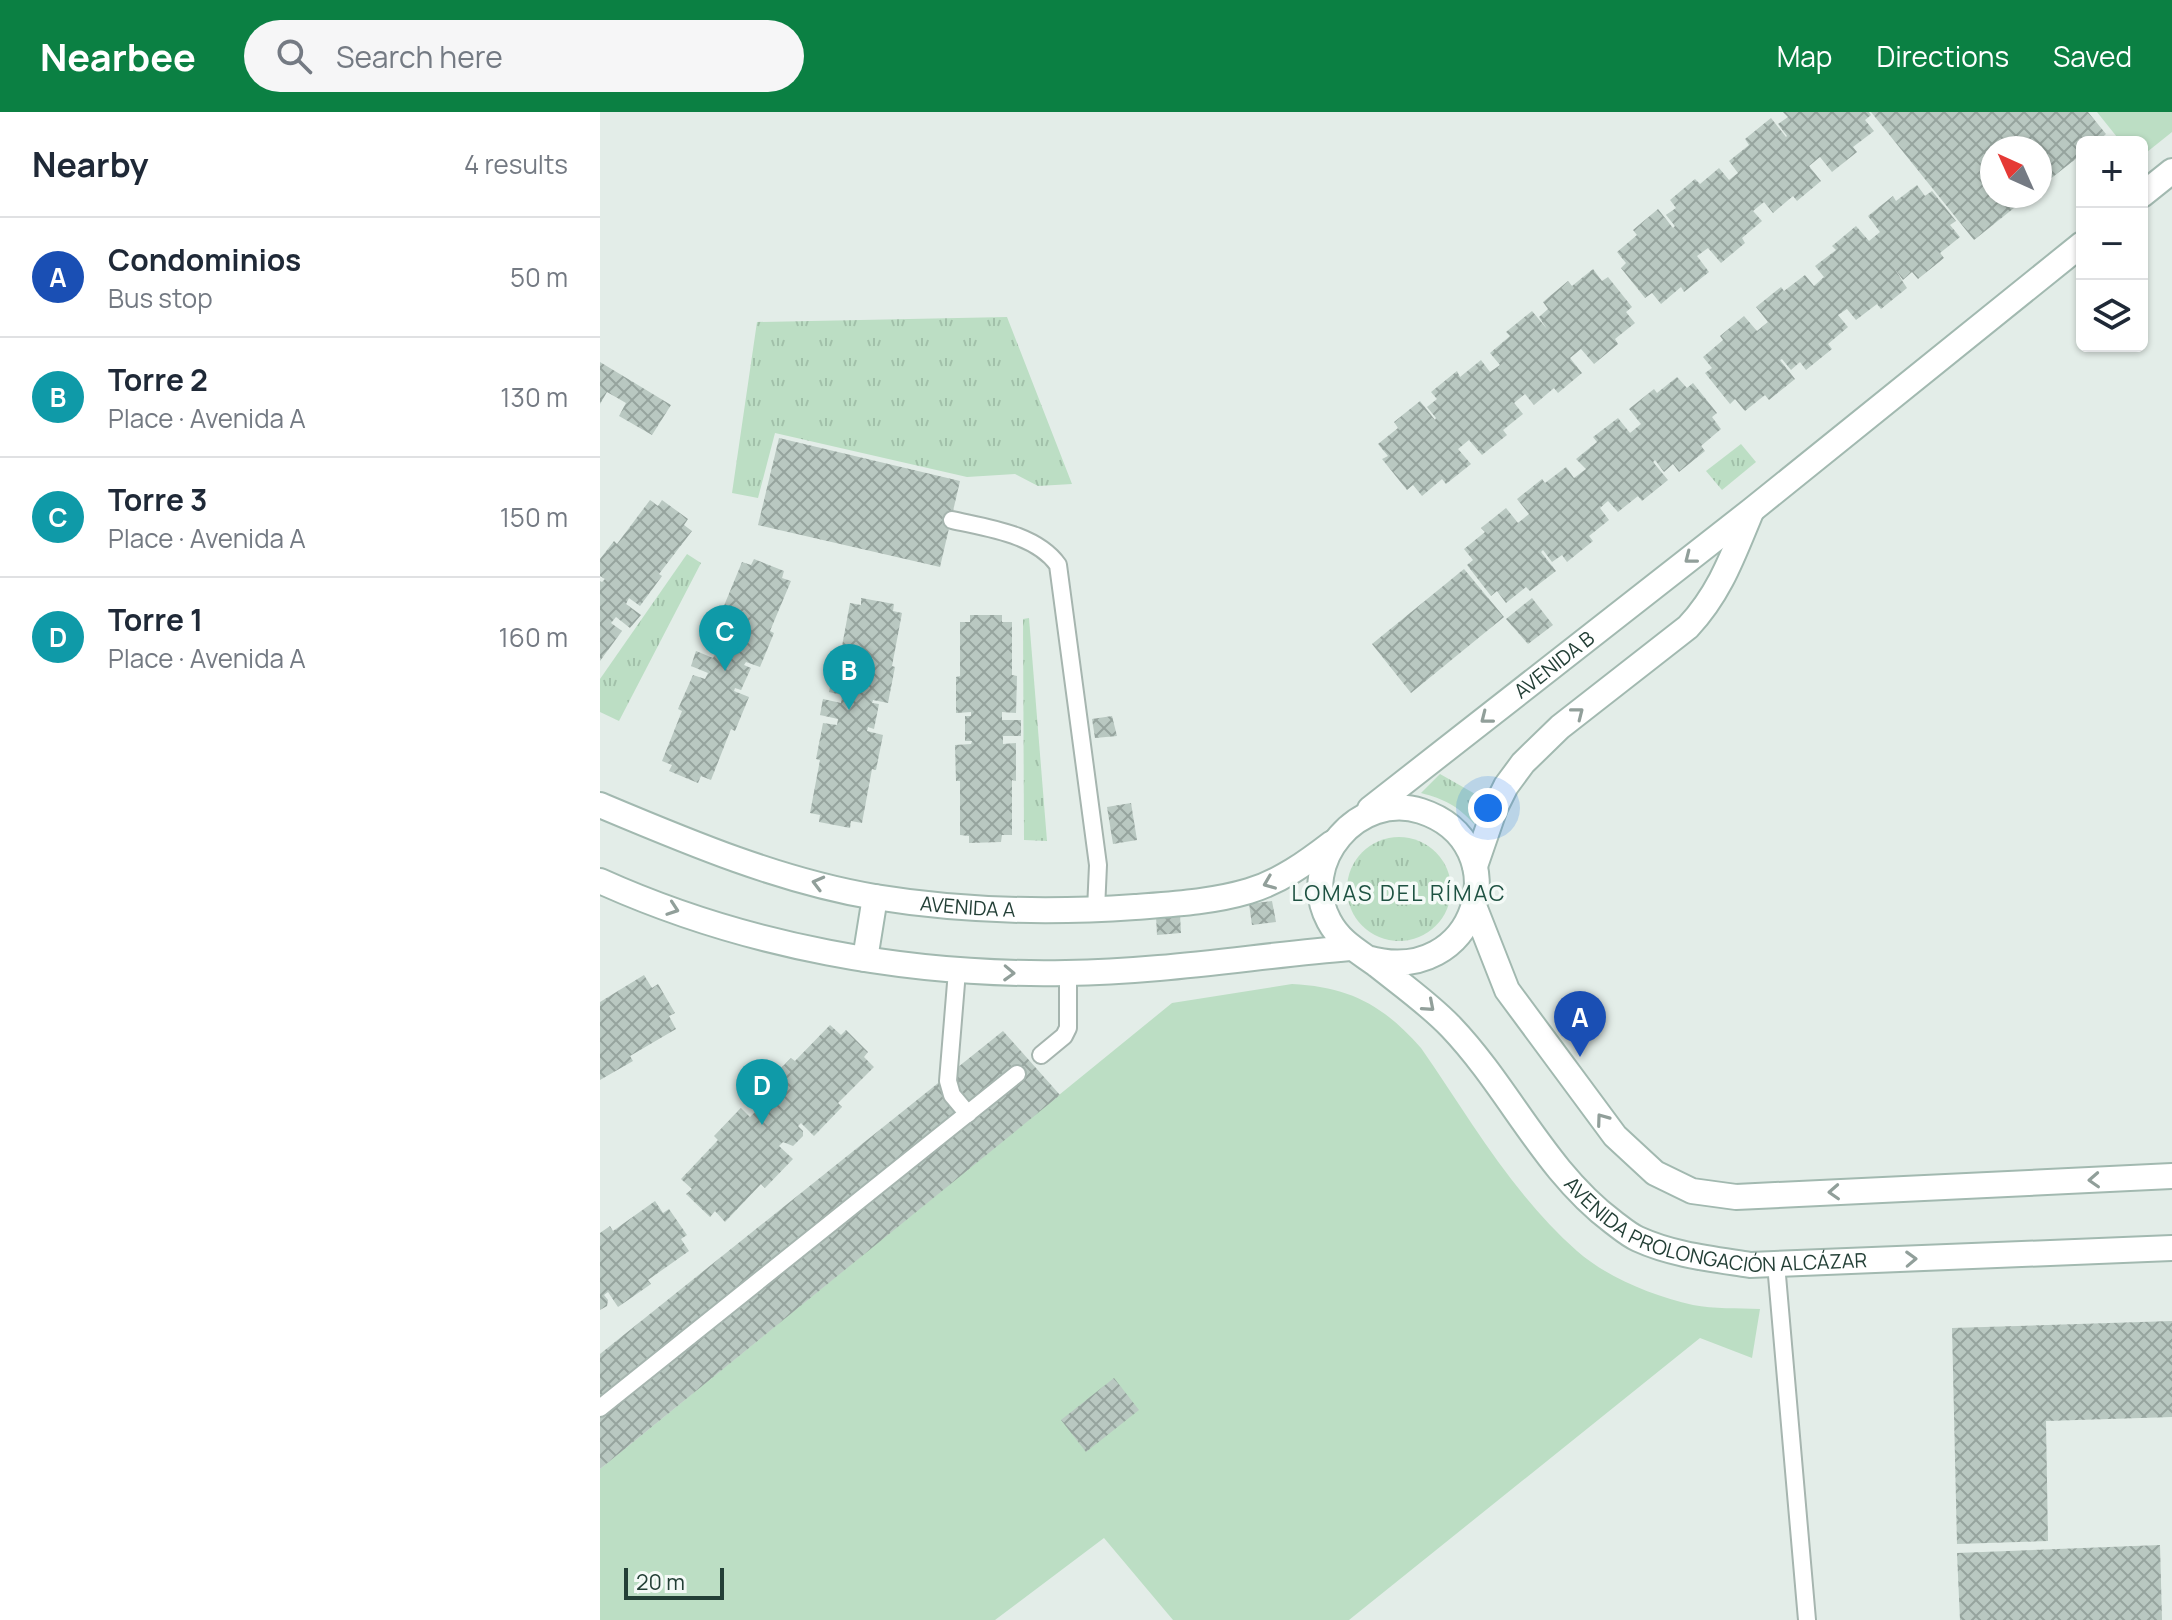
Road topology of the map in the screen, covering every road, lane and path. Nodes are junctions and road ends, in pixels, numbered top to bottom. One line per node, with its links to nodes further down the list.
1 (2172, 171): 2 (main road)
2 (2148, 190)
3 (2076, 249): 4 (main road, AVENIDA B)
4 (1752, 510): 7 (main road, AVENIDA B, one-way to 7); 9 (main road, AVENIDA B, one-way to 4)
5 (952, 520): 13 (lane)
6 (600, 805): 11 (main road, AVENIDA A, one-way to 6)
7 (1358, 819): 8 (main road); 9 (main road)
8 (1334, 842): 13 (main road, AVENIDA A, one-way to 13); 14 (main road)
9 (1475, 866): 12 (main road)
10 (600, 881): 15 (main road, one-way to 15)
11 (875, 897): 13 (main road, AVENIDA A); 15 (main road)
12 (1474, 906): 14 (main road); 21 (main road, AVENIDA PROLONGACIÓN ALCÁZAR, one-way to 12)
13 (1096, 910)
14 (1359, 953): 17 (main road); 23 (main road, AVENIDA PROLONGACIÓN ALCÁZAR, one-way to 23)
15 (865, 959): 16 (main road)
16 (957, 971): 17 (main road, one-way to 17); 20 (lane)
17 (1068, 973): 18 (lane)
18 (1041, 1055)
19 (1017, 1074): 20 (lane)
20 (968, 1114): 24 (lane)
21 (2172, 1176)
22 (2172, 1248): 23 (main road, AVENIDA PROLONGACIÓN ALCÁZAR, one-way to 22)
23 (1776, 1264): 25 (lane)
24 (600, 1408)
25 (1807, 1620)

